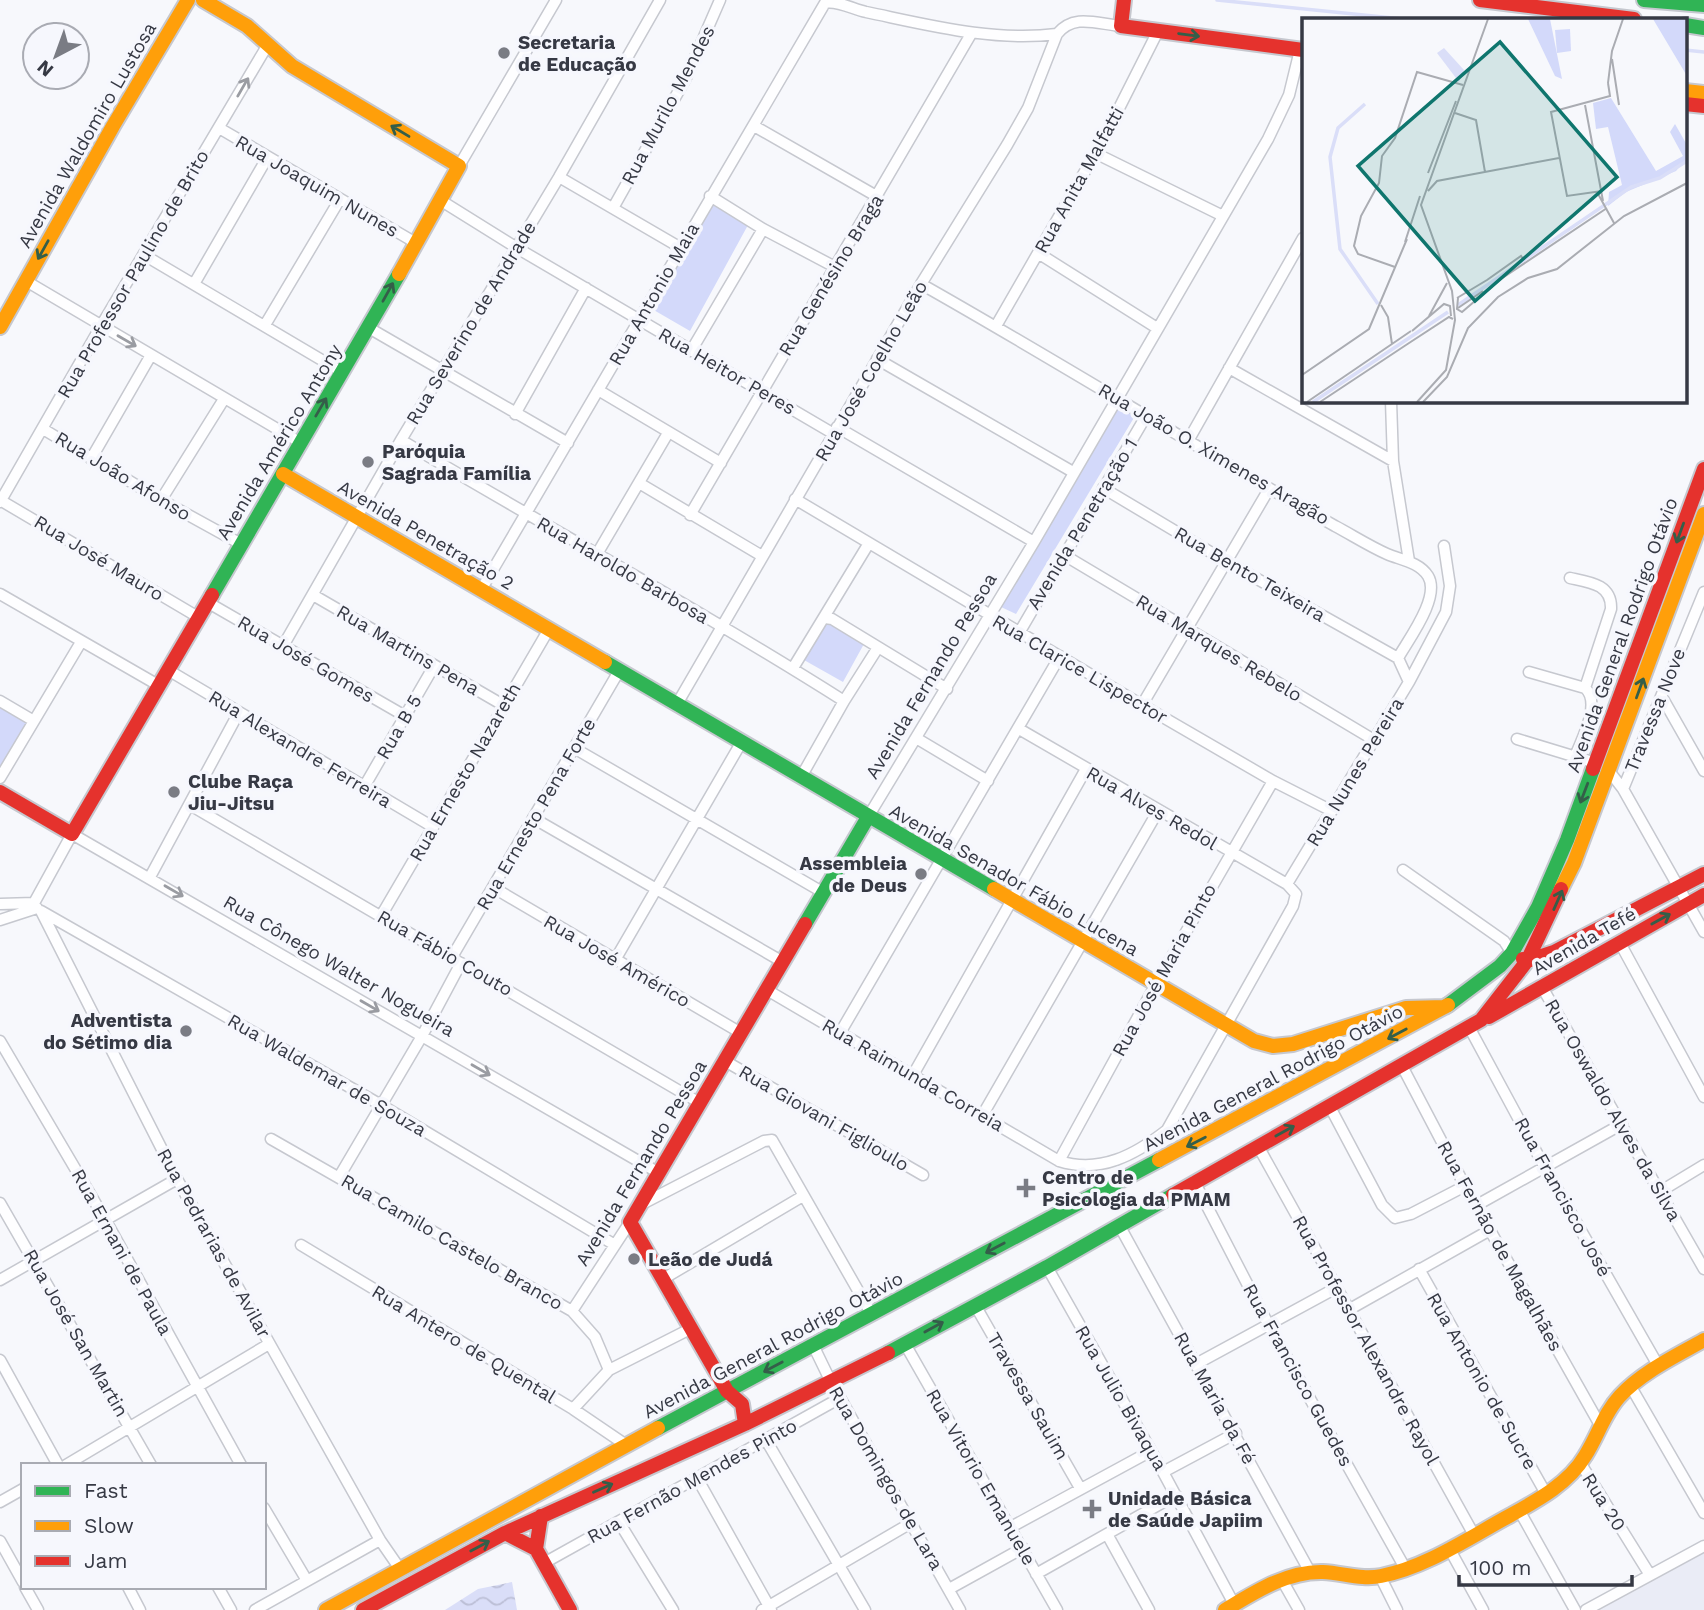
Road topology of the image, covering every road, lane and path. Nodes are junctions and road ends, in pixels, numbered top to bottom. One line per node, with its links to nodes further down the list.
1 (188, 0): 45 (street, Avenida Waldomiro Lustosa, one-way to 45)
2 (203, 0): 12 (street)
3 (228, 0): 12 (street)
4 (556, 0): 29 (street, Avenida Américo Antony)
5 (660, 0): 30 (street, Rua Severino de Andrade)
6 (720, 0): 35 (street, Rua Murilo Mendes)
7 (1480, 0): 13 (street)
8 (1644, 0): 10 (street)
9 (830, 1): 17 (street); 25 (street, Rua Antonio Maia)
10 (1704, 5)
11 (1122, 13): 16 (street); 18 (street)
12 (233, 16): 19 (street)
13 (1625, 18)
14 (1686, 25): 15 (street)
15 (1704, 28)
16 (1158, 31): 20 (street, one-way to 20); 27 (street, Rua Anita Malfatti)
17 (971, 34): 18 (street); 32 (street, Rua Genésino Braga)
18 (1057, 34): 47 (street, Rua José Coelho Leão)
19 (267, 46): 26 (street, Rua Professor Paulino de Brito, one-way to 19); 29 (street, one-way to 19)
20 (1301, 50): 36 (street, Avenida Fernando Pessoa)
21 (1686, 91): 22 (street)
22 (1704, 93)
23 (1686, 104): 24 (street)
24 (1704, 106)
25 (754, 126): 31 (street, Rua Antonio Maia); 32 (street)
26 (219, 128): 28 (street, Rua Joaquim Nunes); 43 (street, Rua Professor Paulino de Brito)
27 (1096, 153): 36 (street); 42 (street, Rua Anita Malfatti)
28 (267, 158): 33 (street, Rua Joaquim Nunes); 46 (street)
29 (459, 166): 34 (street, Avenida Américo Antony)
30 (559, 177): 35 (street); 40 (street, Rua Severino de Andrade)
31 (710, 196): 37 (street); 41 (street, Rua Antonio Maia)
32 (878, 197): 44 (street, Rua Genésino Braga)
33 (340, 199): 39 (street, Rua Joaquim Nunes); 50 (street)
34 (440, 200): 39 (street, Avenida Américo Antony); 40 (street, Rua Heitor Peres)
35 (613, 208): 41 (street)
36 (1223, 216): 55 (street, Avenida Fernando Pessoa)
37 (764, 229): 44 (street); 56 (street)
38 (1302, 240): 59 (street)
39 (416, 243): 54 (street, Avenida Américo Antony, one-way to 39)
40 (517, 248): 48 (street, Rua Heitor Peres); 60 (street, Rua Severino de Andrade)
41 (681, 248): 49 (street, Rua Antonio Maia)
42 (1038, 253): 52 (street, Rua Anita Malfatti); 55 (street)
43 (144, 255): 46 (street); 51 (street, Rua Professor Paulino de Brito)
44 (835, 267): 63 (street, Rua Genésino Braga)
45 (26, 281): 51 (street); 53 (street, Avenida Waldomiro Lustosa)
46 (194, 284): 50 (street)
47 (922, 284): 52 (street, Rua João O. Ximenes Aragão); 58 (street, Rua José Coelho Leão)
48 (586, 288): 49 (street, Rua Heitor Peres); 68 (street)
49 (640, 320): 56 (street, Rua Heitor Peres); 62 (street, Rua Antonio Maia)
50 (265, 325): 61 (street)
51 (101, 326): 57 (street, one-way to 57); 70 (street, Rua Professor Paulino de Brito)
52 (996, 326): 64 (street, Rua João O. Ximenes Aragão)
53 (0, 327)
54 (369, 328): 60 (street); 61 (street, Avenida Américo Antony)
55 (1157, 328): 64 (street, Avenida Fernando Pessoa)
56 (691, 351): 63 (street, Rua Heitor Peres)
57 (150, 355): 65 (street); 77 (street)
58 (877, 359): 71 (street, Rua José Coelho Leão); 81 (street)
59 (1229, 368): 67 (street); 74 (street)
60 (443, 370): 68 (street); 73 (street, Rua Severino de Andrade)
61 (342, 372): 75 (street, Avenida Américo Antony, one-way to 61)
62 (598, 390): 72 (street); 76 (street, Rua Antonio Maia)
63 (762, 391): 71 (street, Rua Heitor Peres); 79 (street, Rua Genésino Braga)
64 (1116, 397): 69 (street, Rua João O. Ximenes Aragão); 81 (street, Avenida Fernando Pessoa)
65 (224, 399): 75 (street); 87 (street)
66 (1391, 402): 78 (street)
67 (1302, 404): 78 (street)
68 (515, 414): 76 (street)
69 (1146, 415): 74 (street, Rua João O. Ximenes Aragão); 84 (street, Avenida Penetração 1)
70 (43, 429): 77 (street, Rua João Afonso); 88 (street, Rua Professor Paulino de Brito)
71 (836, 430): 86 (street, Rua José Coelho Leão); 93 (street, Rua Heitor Peres)
72 (667, 433): 79 (street); 83 (street)
73 (401, 440): 89 (street, Rua Haroldo Barbosa); 92 (street, Rua Severino de Andrade)
74 (1188, 441): 85 (street, Rua João O. Ximenes Aragão)
75 (301, 443): 82 (street, Avenida Américo Antony)
76 (568, 443): 89 (street, Rua Antonio Maia)
77 (92, 459): 87 (street, Rua João Afonso)
78 (1393, 461): 100 (street)
79 (721, 463): 91 (street, Rua Genésino Braga)
80 (1704, 470): 146 (street, Avenida General Rodrigo Otávio, one-way to 146)
81 (1073, 472): 93 (street, Avenida Fernando Pessoa)
82 (283, 474): 92 (street, Avenida Penetração 2); 95 (street, Avenida Américo Antony)
83 (639, 483): 91 (street); 97 (street)
84 (1103, 488): 98 (street, Avenida Penetração 1); 101 (street, Rua Bento Teixeira)
85 (1269, 489): 100 (street, Rua João O. Ximenes Aragão); 101 (street)
86 (796, 499): 94 (street, Rua Clarice Lispector); 99 (street, Rua José Coelho Leão)
87 (161, 500): 95 (street, Rua João Afonso)
88 (0, 501): 109 (street, Rua José Mauro)
89 (526, 514): 97 (street, Rua Haroldo Barbosa); 103 (street, Rua Antonio Maia)
90 (1704, 514): 148 (street, Avenida General Rodrigo Otávio, one-way to 90)
91 (690, 515): 99 (street)
92 (356, 517): 103 (street, Avenida Penetração 2); 106 (street, Rua Severino de Andrade)
93 (1034, 542): 110 (street, Avenida Fernando Pessoa)
94 (869, 543): 110 (street, Rua Clarice Lispector); 111 (street)
95 (241, 544): 107 (street, Avenida Américo Antony)
96 (1444, 546): 126 (street)
97 (597, 554): 112 (street, Rua Haroldo Barbosa)
98 (1064, 555): 114 (street, Rua Marques Rebelo); 115 (street, Avenida Penetração 1)
99 (762, 556): 112 (street, Rua José Coelho Leão)
100 (1409, 561): 120 (street, Rua João O. Ximenes Aragão)
101 (1227, 562): 114 (street); 120 (street, Rua Bento Teixeira)
102 (1570, 578): 128 (street)
103 (481, 590): 113 (street, Avenida Penetração 2)
104 (1704, 592): 108 (street, Travessa Nove)
105 (0, 594): 116 (street)
106 (313, 595): 117 (street, Rua Severino de Andrade); 121 (street, Rua Martins Pena)
107 (207, 602): 109 (street, Avenida Américo Antony); 117 (street, Rua José Gomes)
108 (1699, 615): 130 (street, Travessa Nove)
109 (198, 617): 123 (street, Avenida Américo Antony)
110 (990, 617): 115 (street, Rua Clarice Lispector); 129 (street, Avenida Fernando Pessoa)
111 (825, 618): 118 (street); 122 (street)
112 (723, 627): 122 (street, Rua Haroldo Barbosa); 133 (street, Rua José Coelho Leão)
113 (549, 629): 124 (street, Avenida Senador Fábio Lucena); 134 (street, Rua Ernesto Nazareth)
114 (1187, 629): 135 (street); 142 (street, Rua Marques Rebelo)
115 (1018, 633): 119 (street, Rua Clarice Lispector)
116 (81, 642): 127 (street); 138 (street)
117 (283, 646): 137 (street, Rua José Gomes)
118 (877, 649): 129 (street); 132 (street)
119 (1060, 656): 135 (street, Rua Clarice Lispector); 139 (street)
120 (1398, 658): 126 (street, Rua Nunes Pereira)
121 (433, 666): 134 (street, Rua Martins Pena); 137 (street, Rua B 5)
122 (793, 668): 132 (street, Rua Haroldo Barbosa)
123 (168, 670): 127 (street, Avenida Américo Antony); 136 (street, Rua Alexandre Ferreira)
124 (619, 671): 133 (street, Avenida Senador Fábio Lucena); 144 (street, Rua Ernesto Pena Forte)
125 (1529, 672): 128 (street)
126 (1409, 682): 142 (street, Rua Nunes Pereira)
127 (158, 685): 164 (street, Avenida Américo Antony)
128 (1585, 688): 145 (street)
129 (947, 689): 140 (street, Avenida Fernando Pessoa)
130 (1662, 697): 149 (street); 155 (street, Travessa Nove)
131 (0, 701): 138 (street)
132 (844, 701): 150 (street)
133 (677, 704): 143 (street, Avenida Senador Fábio Lucena)
134 (503, 705): 163 (street, Rua Ernesto Nazareth)
135 (1142, 705): 152 (street, Rua Clarice Lispector)
136 (239, 712): 154 (street, Rua Alexandre Ferreira); 157 (street)
137 (405, 716): 154 (street, Rua B 5)
138 (34, 721): 151 (street)
139 (1019, 729): 147 (street, Rua Alves Redol); 153 (street)
140 (916, 738): 153 (street); 160 (street, Avenida Fernando Pessoa)
141 (1517, 738): 145 (street)
142 (1374, 740): 159 (street, Rua Nunes Pereira)
143 (741, 743): 150 (street, Avenida Senador Fábio Lucena); 162 (street)
144 (574, 748): 161 (street, Rua Ernesto Pena Forte); 162 (street)
145 (1575, 757): 146 (street)
146 (1596, 763): 185 (street, Avenida General Rodrigo Otávio, one-way to 185)
147 (1086, 769): 158 (street, Rua Alves Redol); 176 (street)
148 (1609, 771): 155 (street); 188 (street, Avenida General Rodrigo Otávio, one-way to 148)
149 (1704, 771)
150 (801, 777): 160 (street, Avenida Senador Fábio Lucena)
151 (0, 778)
152 (1273, 780): 159 (street, Rua Clarice Lispector); 165 (street, Rua José Maria Pinto)
153 (988, 781): 166 (street)
154 (363, 787): 163 (street, Rua Alexandre Ferreira)
155 (1623, 789): 171 (street)
156 (0, 792): 164 (street, Rua Cônego Walter Nogueira)
157 (190, 805): 169 (street); 180 (street, Rua Fábio Couto)
158 (1158, 811): 165 (street, Rua Alves Redol); 183 (street)
159 (1332, 811): 170 (street, Rua Nunes Pereira)
160 (868, 817): 166 (street, Avenida Senador Fábio Lucena); 174 (street, Avenida Fernando Pessoa)
161 (533, 818): 172 (street, Rua Ernesto Pena Forte); 173 (street)
162 (698, 819): 173 (street); 174 (street)
163 (433, 827): 180 (street, Rua Ernesto Nazareth)
164 (72, 834): 169 (street, Rua Cônego Walter Nogueira); 179 (street, Avenida Américo Antony)
165 (1230, 853): 170 (street, Rua Alves Redol); 190 (street, Rua José Maria Pinto)
166 (941, 858): 176 (street, Avenida Senador Fábio Lucena); 196 (street)
167 (1403, 870): 185 (street)
168 (1704, 874): 171 (street, Avenida Tefé)
169 (150, 877): 198 (street, Rua Cônego Walter Nogueira, one-way to 198)
170 (1287, 884): 195 (street)
171 (1679, 887): 178 (street); 188 (street, Avenida Tefé)
172 (494, 888): 186 (street, Rua Ernesto Pena Forte); 187 (street, Rua José Américo)
173 (656, 890): 187 (street); 189 (street)
174 (824, 893): 189 (street, Avenida Fernando Pessoa)
175 (1704, 895): 178 (street, Avenida Tefé)
176 (1012, 900): 183 (street, Avenida Senador Fábio Lucena); 202 (street)
177 (0, 904): 179 (street)
178 (1689, 904): 182 (street); 184 (street, Avenida Tefé, one-way to 178)
179 (37, 907): 181 (street); 205 (street, Rua Waldemar de Souza); 217 (street, Rua Pedrarias de Avilar)
180 (381, 916): 186 (street, Rua Fábio Couto)
181 (0, 920)
182 (1704, 932)
183 (1084, 941): 190 (street, Avenida Senador Fábio Lucena); 207 (street)
184 (1619, 943): 191 (street, Avenida Tefé); 203 (street)
185 (1512, 953): 188 (street, Avenida Tefé); 193 (street, Avenida General Rodrigo Otávio)
186 (456, 960): 198 (street, Rua Ernesto Pena Forte); 204 (street, Rua Fábio Couto)
187 (615, 960): 197 (street, Rua José Américo)
188 (1527, 961): 194 (street, Avenida General Rodrigo Otávio)
189 (783, 962): 192 (street, Avenida Fernando Pessoa)
190 (1156, 984): 195 (street, Avenida Senador Fábio Lucena); 211 (street, Rua José Maria Pinto)
191 (1542, 987): 194 (street, Avenida Tefé); 208 (street, Rua Oswaldo Alves da Silva)
192 (767, 990): 196 (street, Rua Raimunda Correia); 197 (street, Avenida Fernando Pessoa)
193 (1446, 1007): 195 (street, Avenida Senador Fábio Lucena); 241 (street, Avenida General Rodrigo Otávio, one-way to 241)
194 (1475, 1024): 201 (street, Avenida General Rodrigo Otávio); 213 (street, Rua Francisco José)
195 (1225, 1025): 211 (street)
196 (840, 1032): 202 (street, Rua Raimunda Correia)
197 (741, 1033): 200 (street, Avenida Fernando Pessoa)
198 (422, 1036): 205 (street, Rua Ernesto Pena Forte); 214 (street, Rua Cônego Walter Nogueira, one-way to 214)
199 (0, 1041): 225 (street, Rua Ernani de Paula)
200 (725, 1061): 204 (street, Avenida Fernando Pessoa); 215 (street, Rua Giovani Figlioulo)
201 (1402, 1066): 206 (street, Avenida General Rodrigo Otávio); 219 (street, Rua Fernão de Magalhães)
202 (913, 1075): 207 (street, Rua Raimunda Correia)
203 (1704, 1097)
204 (700, 1102): 214 (street, Avenida Fernando Pessoa)
205 (381, 1105): 216 (street, Rua Ernesto Pena Forte); 230 (street, Rua Waldemar de Souza)
206 (1330, 1107): 210 (street, Avenida General Rodrigo Otávio, one-way to 206); 219 (street)
207 (982, 1116): 211 (street, Rua Raimunda Correia)
208 (1622, 1125): 213 (street); 220 (street, Rua Oswaldo Alves da Silva)
209 (271, 1139): 216 (street, Rua Camilo Castelo Branco)
210 (1258, 1146): 218 (street, Avenida General Rodrigo Otávio); 237 (street, Rua Professor Alexandre Rayol)
211 (1059, 1161)
212 (1704, 1165): 220 (street)
213 (1544, 1166): 224 (street); 250 (street, Rua Francisco José)
214 (659, 1173): 223 (street, Avenida Fernando Pessoa)
215 (923, 1175)
216 (339, 1178): 240 (street, Rua Camilo Castelo Branco)
217 (177, 1179): 225 (street); 244 (street, Rua Pedrarias de Avilar)
218 (1194, 1181): 227 (street, Avenida General Rodrigo Otávio); 242 (street, Rua Francisco Guedes)
219 (1465, 1186): 224 (street, Rua Fernão de Magalhães)
220 (1661, 1191): 234 (street, Rua Oswaldo Alves da Silva)
221 (803, 1196): 223 (street); 235 (street); 241 (street)
222 (0, 1203): 231 (street, Rua José San Martin)
223 (642, 1204): 226 (street, Avenida Fernando Pessoa)
224 (1477, 1205): 228 (street, Rua Fernão de Magalhães)
225 (106, 1221): 231 (street); 254 (street, Rua Ernani de Paula)
226 (630, 1222): 230 (street, Avenida Fernando Pessoa); 235 (street)
227 (1119, 1225): 232 (street, Avenida General Rodrigo Otávio); 249 (street, Rua Maria da Fé)
228 (1490, 1230): 233 (street); 259 (street, Rua Fernão de Magalhães)
229 (301, 1245): 257 (street, Rua Antero de Quental)
230 (615, 1245): 240 (street, Avenida Fernando Pessoa)
231 (33, 1260): 236 (street); 260 (street, Rua José San Martin)
232 (1047, 1267): 238 (street, Avenida General Rodrigo Otávio); 264 (street, Rua Julio Bivaqua)
233 (1419, 1269): 239 (street); 274 (street, Rua Antonio de Sucre)
234 (1704, 1269)
235 (663, 1279): 243 (street)
236 (0, 1280)
237 (1336, 1288): 239 (street, Rua Professor Alexandre Rayol); 242 (street)
238 (975, 1305): 245 (street, Avenida General Rodrigo Otávio, one-way to 238); 272 (street, Travessa Sauim)
239 (1350, 1310): 286 (street, Rua Professor Alexandre Rayol)
240 (572, 1311): 251 (street, Rua Camilo Castelo Branco)
241 (872, 1315): 246 (street, Avenida General Rodrigo Otávio)
242 (1268, 1324): 249 (street); 295 (street, Rua Francisco Guedes)
243 (690, 1329): 251 (street); 255 (street)
244 (269, 1344): 254 (street); 287 (street, Rua Pedrarias de Avilar)
245 (905, 1344): 252 (street, Avenida General Rodrigo Otávio); 283 (street, Rua Vitorio Emanuele)
246 (813, 1345): 252 (street, Rua Domingos de Lara); 255 (street, Avenida General Rodrigo Otávio, one-way to 255)
247 (1702, 1345): 250 (street)
248 (0, 1360): 265 (street)
249 (1196, 1364): 261 (street, Rua Maria da Fé)
250 (1659, 1367): 253 (street)
251 (609, 1370): 257 (street)
252 (830, 1380): 256 (street, Rua Domingos de Lara); 258 (street, Avenida General Rodrigo Otávio)
253 (1631, 1387): 259 (street); 279 (street)
254 (198, 1388): 260 (street); 268 (street, Rua Ernani de Paula)
255 (727, 1391): 258 (street); 263 (street, Avenida General Rodrigo Otávio)
256 (840, 1398): 262 (street, Rua Fernão Mendes Pinto); 282 (street, Rua Domingos de Lara)
257 (573, 1409): 263 (street, Rua Antero de Quental)
258 (745, 1424): 280 (street, Avenida General Rodrigo Otávio, one-way to 258)
259 (1600, 1425): 269 (street)
260 (131, 1428): 266 (street); 267 (street, Rua José San Martin)
261 (1236, 1433): 270 (street); 297 (street, Rua Maria da Fé)
262 (766, 1440): 271 (street, Rua Fernão Mendes Pinto); 294 (street)
263 (626, 1445): 296 (street, Avenida General Rodrigo Otávio)
264 (1151, 1451): 270 (street, Rua Julio Bivaqua); 272 (street)
265 (57, 1463)
266 (70, 1463)
267 (151, 1463)
268 (240, 1463)
269 (1581, 1464): 274 (street); 299 (street, Rua 20)
270 (1163, 1472): 275 (street, Rua Julio Bivaqua)
271 (697, 1478): 281 (street, Rua Fernão Mendes Pinto); 309 (street)
272 (1080, 1488): 283 (street)
273 (21, 1490): 276 (street)
274 (1545, 1492): 278 (street)
275 (1176, 1495): 285 (street); 308 (street, Rua Julio Bivaqua)
276 (0, 1502)
277 (266, 1510): 302 (street)
278 (1519, 1510): 286 (street); 325 (street)
279 (1704, 1513)
280 (541, 1516): 284 (street, Avenida General Rodrigo Otávio); 292 (street)
281 (620, 1522): 293 (street, Rua Fernão Mendes Pinto); 317 (street)
282 (911, 1523): 294 (street); 307 (street, Rua Domingos de Lara)
283 (1011, 1527): 290 (street, Rua Vitorio Emanuele)
284 (505, 1533): 292 (street); 315 (street, Avenida General Rodrigo Otávio, one-way to 284)
285 (1107, 1534): 298 (street); 321 (street)
286 (1474, 1535): 291 (street)
287 (380, 1540): 296 (street, Rua Pedrarias de Avilar); 302 (street)
288 (0, 1541): 301 (street)
289 (1704, 1546): 299 (street)
290 (1023, 1548): 298 (street, Rua Vitorio Emanuele); 307 (street)
291 (1449, 1548): 295 (street); 324 (street)
292 (536, 1549): 293 (street)
293 (544, 1563): 316 (street)
294 (840, 1565): 309 (street); 318 (street)
295 (1405, 1568): 300 (street)
296 (400, 1569): 314 (street, Avenida General Rodrigo Otávio)
297 (1310, 1572): 300 (street); 303 (street)
298 (1036, 1574): 320 (street, Rua Vitorio Emanuele)
299 (1650, 1575): 326 (street)
300 (1380, 1576): 323 (street)
301 (21, 1578)
302 (306, 1579): 313 (street)
303 (1282, 1580): 308 (street); 322 (street)
304 (26, 1589): 310 (street)
305 (129, 1589): 311 (street)
306 (219, 1589): 312 (street)
307 (949, 1589): 319 (street, Rua Domingos de Lara)
308 (1230, 1607)
309 (768, 1609)
310 (38, 1610)
311 (140, 1610)
312 (230, 1610)
313 (255, 1610)
314 (326, 1610)
315 (363, 1610)
316 (570, 1610)
317 (673, 1610)
318 (865, 1610)
319 (960, 1610)
320 (1057, 1610)
321 (1149, 1610)
322 (1299, 1610)
323 (1397, 1610)
324 (1483, 1610)
325 (1575, 1610)
326 (1586, 1610)

